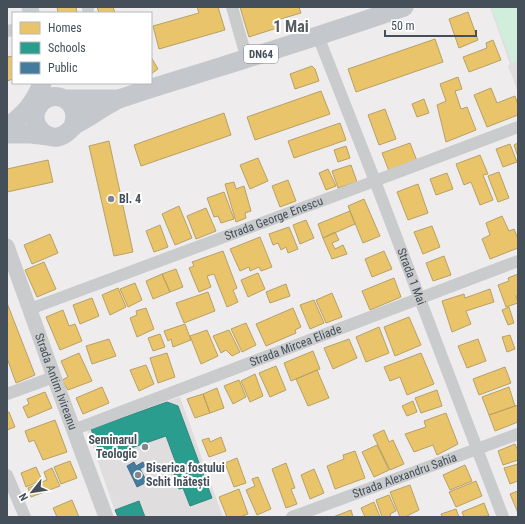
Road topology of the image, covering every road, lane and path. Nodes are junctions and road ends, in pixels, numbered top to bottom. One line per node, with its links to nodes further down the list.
1 (232, 7): 4 (street)
2 (404, 7): 3 (main road, DN64)
3 (318, 36): 4 (main road, DN64); 14 (street, Strada 1 Mai)
4 (248, 58): 8 (main road, DN64)
5 (43, 84): 12 (main road)
6 (44, 84): 9 (main road)
7 (58, 91): 8 (main road, DN64); 9 (main road); 10 (main road)
8 (117, 100): 10 (main road, DN64)
9 (39, 105): 12 (main road); 13 (main road)
10 (73, 126): 13 (main road)
11 (518, 127): 14 (street, Strada George Enescu)
12 (8, 129): 13 (main road)
13 (48, 136)
14 (375, 181): 17 (street, Strada 1 Mai); 18 (street, Strada George Enescu)
15 (7, 246): 18 (street, Strada Antim Ivireanu)
16 (518, 261): 17 (street, Strada Mircea Eliade)
17 (420, 298): 21 (street, Strada Mircea Eliade); 23 (street, Strada 1 Mai)
18 (30, 309): 19 (street, Strada Antim Ivireanu)
19 (54, 377): 20 (street); 21 (street, Strada Antim Ivireanu)
20 (7, 394)
21 (73, 430): 26 (street, Strada Antim Ivireanu)
22 (518, 434): 23 (street, Strada Alexandru Sahia)
23 (477, 449): 27 (street, Strada Alexandru Sahia); 28 (street, Strada 1 Mai)
24 (7, 475): 25 (street)
25 (25, 517)
26 (106, 517)
27 (292, 517)
28 (503, 517)

